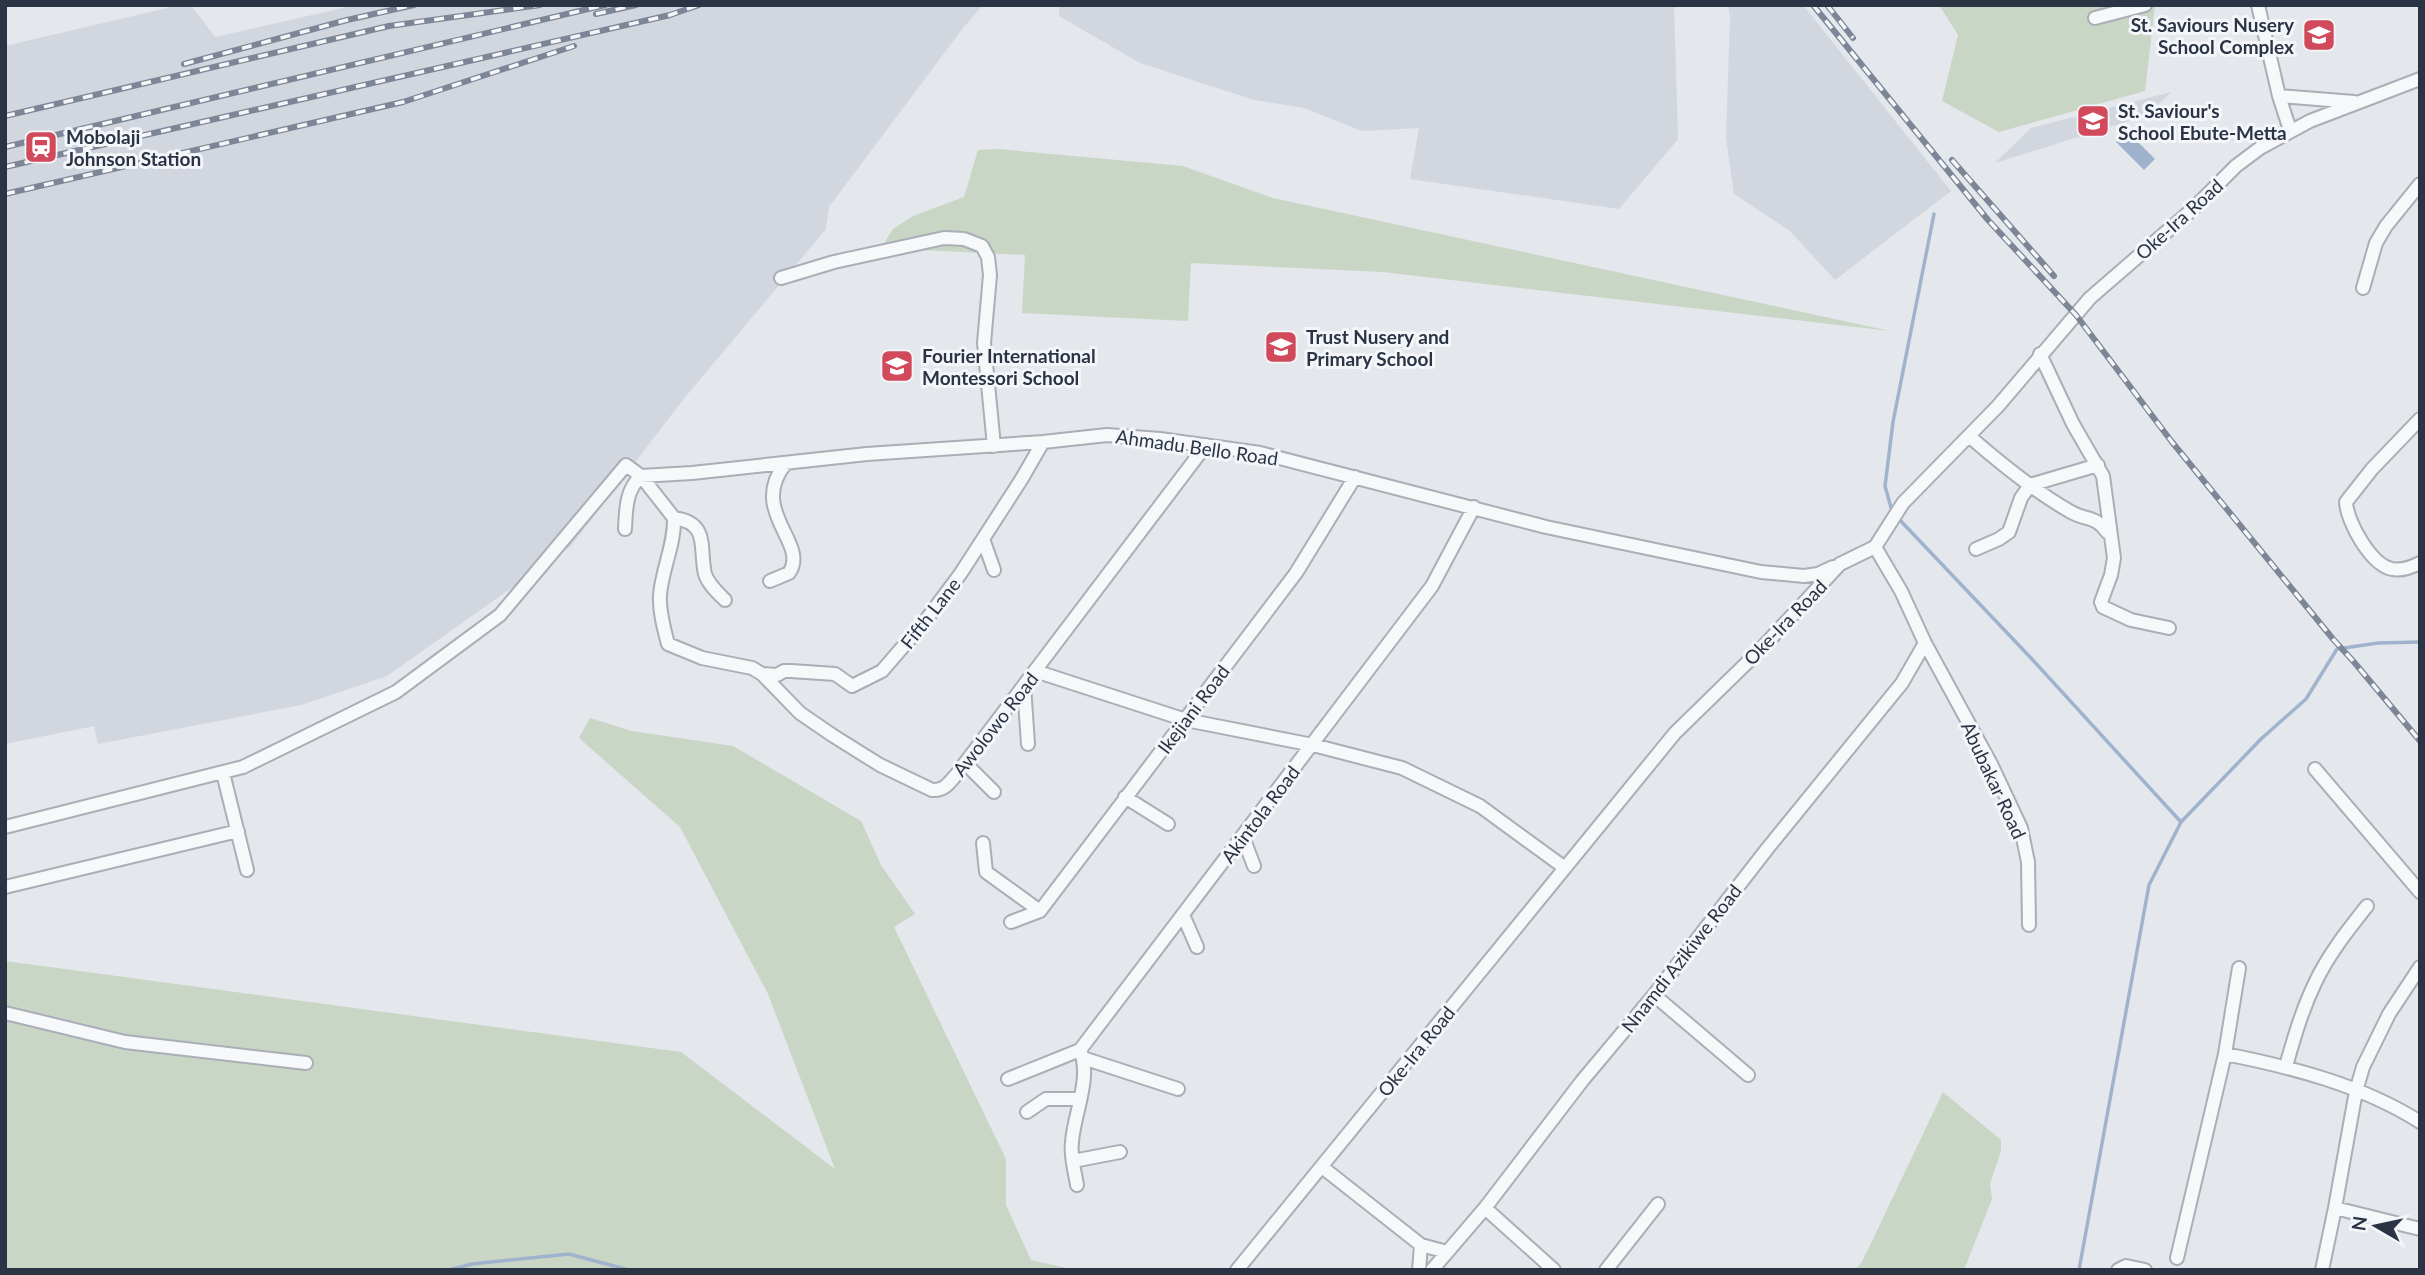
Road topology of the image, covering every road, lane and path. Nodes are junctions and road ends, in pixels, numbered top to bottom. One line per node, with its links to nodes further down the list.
1 (2146, 5): 3 (street)
2 (2258, 5): 5 (street)
3 (2095, 18)
4 (2420, 79): 6 (street, Oke-Ira Road)
5 (2279, 96): 6 (street); 7 (street)
6 (2358, 102): 7 (street, Oke-Ira Road)
7 (2290, 130): 11 (street, Oke-Ira Road)
8 (2420, 184): 10 (street)
9 (781, 278): 16 (street)
10 (2362, 288)
11 (2040, 354): 13 (street, Oke-Ira Road); 18 (street)
12 (2420, 419): 29 (street)
13 (1969, 436): 21 (street); 27 (street, Oke-Ira Road)
14 (1043, 442): 15 (street, Ahmadu Bello Road); 16 (street, Ahmadu Bello Road); 26 (street, Fifth Lane)
15 (1206, 445): 20 (street, Ahmadu Bello Road); 36 (street, Awolowo Road)
16 (994, 446): 17 (street, Ahmadu Bello Road)
17 (785, 464): 19 (street, Ahmadu Bello Road); 32 (street)
18 (2098, 465): 21 (street); 25 (street)
19 (641, 476): 23 (street); 24 (street); 44 (street)
20 (1355, 477): 22 (street, Ahmadu Bello Road); 39 (street, Ikejiani Road)
21 (2030, 485): 25 (street); 28 (street)
22 (1474, 507): 30 (street, Ahmadu Bello Road); 41 (street, Akintola Road)
23 (674, 517): 33 (street); 37 (street, Awolowo Road)
24 (625, 529)
25 (2110, 535): 34 (street)
26 (983, 539): 31 (street); 37 (street, Fifth Lane)
27 (1875, 547): 30 (street, Oke-Ira Road); 35 (street)
28 (1976, 549)
29 (2420, 563)
30 (1840, 564): 53 (street, Oke-Ira Road)
31 (994, 570)
32 (771, 580)
33 (725, 600)
34 (2169, 628)
35 (1925, 643): 61 (street, Abubakar Road); 65 (street, Nnamdi Azikiwe Road)
36 (1035, 671): 38 (street, Awolowo Road); 39 (street)
37 (762, 674): 42 (street, Awolowo Road)
38 (1024, 686): 40 (street); 42 (street, Awolowo Road)
39 (1186, 720): 41 (street); 46 (street, Ikejiani Road)
40 (1028, 744)
41 (1313, 745): 50 (street, Akintola Road); 53 (street)
42 (965, 763): 45 (street)
43 (2315, 769): 56 (street)
44 (223, 773): 48 (street); 49 (street)
45 (994, 792)
46 (1125, 797): 47 (street); 58 (street, Ikejiani Road)
47 (1168, 824)
48 (5, 827)
49 (238, 831): 54 (street); 55 (street)
50 (1243, 837): 52 (street); 59 (street, Akintola Road)
51 (983, 843): 58 (street)
52 (1254, 866)
53 (1565, 868): 80 (street, Oke-Ira Road)
54 (247, 870)
55 (5, 887)
56 (2420, 892)
57 (2367, 906): 70 (street)
58 (1040, 911): 60 (street)
59 (1184, 915): 62 (street); 67 (street, Akintola Road)
60 (1011, 922)
61 (2029, 925)
62 (1197, 947)
63 (2420, 967): 74 (street)
64 (2239, 968): 68 (street)
65 (1654, 995): 71 (street); 83 (street, Nnamdi Azikiwe Road)
66 (5, 1013): 69 (street)
67 (1082, 1054): 72 (street); 73 (street); 75 (street)
68 (2225, 1054): 70 (street); 88 (street)
69 (306, 1063)
70 (2286, 1066): 74 (street)
71 (1748, 1075)
72 (1008, 1079)
73 (1178, 1089)
74 (2356, 1090): 77 (street); 84 (street)
75 (1080, 1099): 76 (street); 79 (street)
76 (1027, 1112)
77 (2418, 1116)
78 (1120, 1152): 79 (street)
79 (1073, 1161): 81 (street)
80 (1322, 1167): 86 (street); 89 (street, Oke-Ira Road)
81 (1077, 1185)
82 (1658, 1204): 93 (street)
83 (1485, 1208): 87 (street, Nnamdi Azikiwe Road); 92 (street)
84 (2335, 1208): 85 (street); 96 (street)
85 (2420, 1229)
86 (1421, 1245): 87 (street); 90 (street)
87 (1447, 1252): 91 (street, Nnamdi Azikiwe Road)
88 (2177, 1258)
89 (1237, 1270)
90 (1419, 1270)
91 (1432, 1270)
92 (1554, 1270)
93 (1606, 1270)
94 (2118, 1270): 95 (street)
95 (2145, 1270)
96 (2322, 1270)

